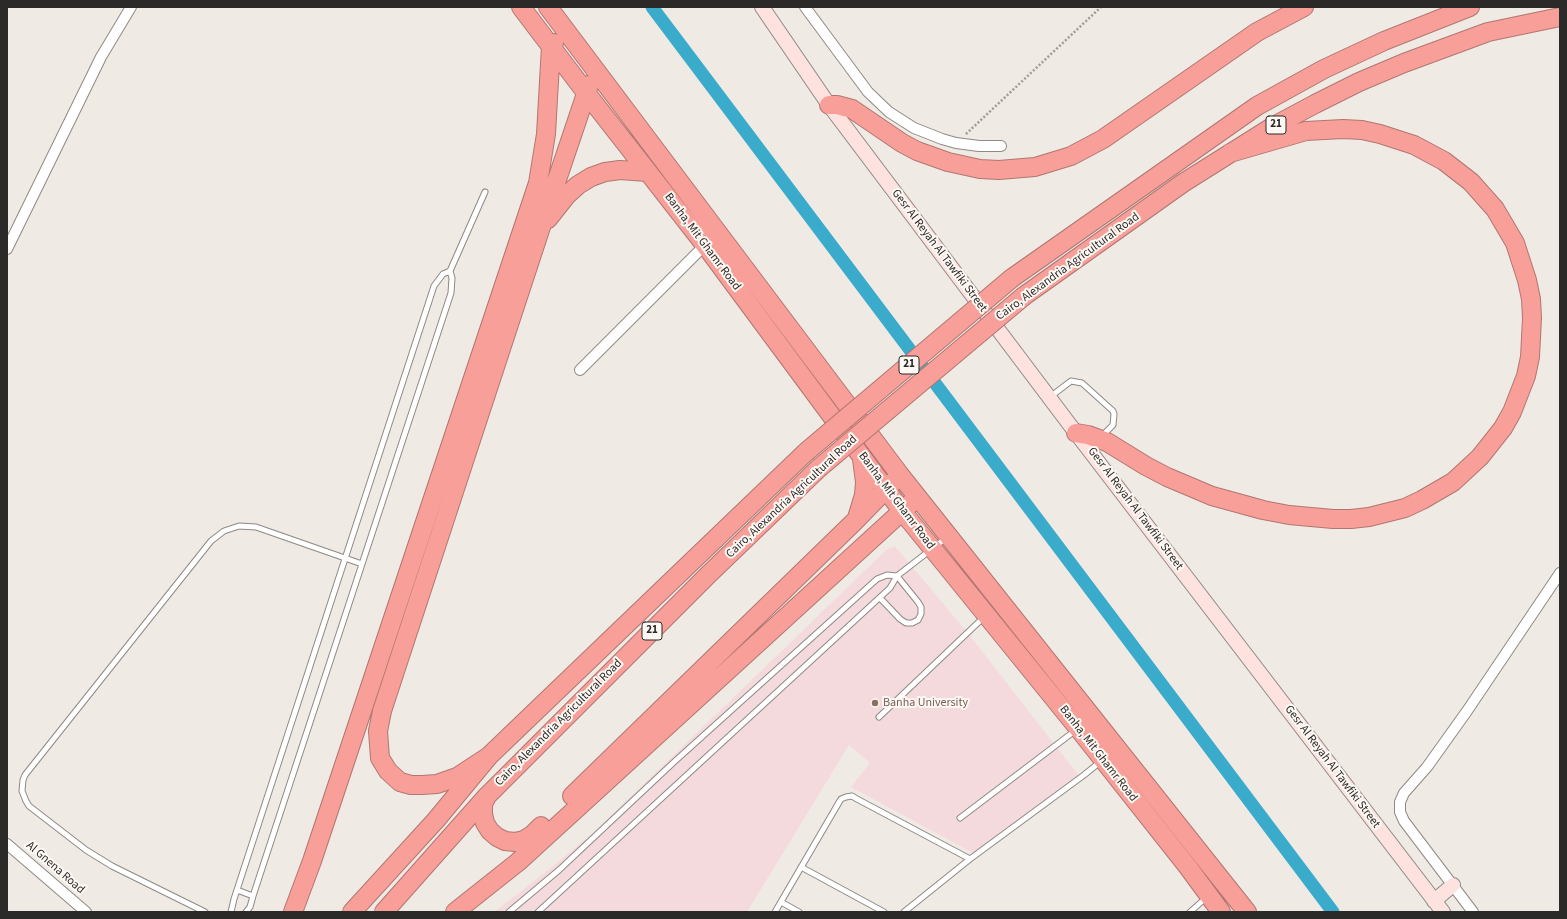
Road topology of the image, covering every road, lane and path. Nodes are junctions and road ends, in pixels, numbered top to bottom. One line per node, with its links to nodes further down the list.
1 (131, 7): 22 (street)
2 (521, 7): 11 (highway, Banha, Mit Ghamr Road)
3 (548, 7): 10 (highway, Banha, Mit Ghamr Road)
4 (762, 7): 14 (main road, Gesr Al Reyah Al Tawfiki Street)
5 (805, 7): 15 (street)
6 (1101, 7): 15 (path)
7 (1304, 7): 14 (highway)
8 (1470, 7): 44 (highway, Cairo, Alexandria Agricultural Road / 21, bridge)
9 (1560, 17): 17 (highway, Cairo, Alexandria Agricultural Road / 21)
10 (566, 31): 11 (highway); 12 (highway, Banha, Mit Ghamr Road)
11 (551, 46): 13 (highway, Banha, Mit Ghamr Road); 61 (highway)
12 (595, 69): 13 (highway); 29 (highway, Banha, Mit Ghamr Road)
13 (587, 94): 18 (highway, Banha, Mit Ghamr Road); 20 (highway)
14 (829, 105): 25 (main road, Gesr Al Reyah Al Tawfiki Street)
15 (956, 143): 16 (street)
16 (1001, 146)
17 (1230, 153): 27 (highway); 46 (highway, Cairo, Alexandria Agricultural Road / 21, bridge)
18 (647, 172): 20 (highway); 21 (highway, Banha, Mit Ghamr Road)
19 (485, 192): 23 (lane)
20 (541, 227): 44 (highway)
21 (705, 245): 24 (street); 28 (highway, Banha, Mit Ghamr Road)
22 (7, 249)
23 (450, 271): 36 (lane); 37 (lane)
24 (580, 370)
25 (1049, 397): 26 (main road, Gesr Al Reyah Al Tawfiki Street); 27 (lane)
26 (1076, 433): 27 (highway)
27 (1094, 444): 55 (main road, Gesr Al Reyah Al Tawfiki Street)
28 (860, 454): 30 (highway, Banha, Mit Ghamr Road); 33 (highway)
29 (900, 475): 30 (highway); 31 (highway, Banha, Mit Ghamr Road)
30 (886, 490): 32 (highway, Banha, Mit Ghamr Road); 33 (highway)
31 (918, 497): 32 (highway); 34 (highway, Banha, Mit Ghamr Road)
32 (902, 511): 35 (highway, Banha, Mit Ghamr Road); 64 (highway)
33 (855, 521): 46 (highway)
34 (948, 536): 35 (lane); 73 (highway, Banha, Mit Ghamr Road)
35 (932, 548): 39 (lane); 41 (highway, Banha, Mit Ghamr Road)
36 (345, 558): 37 (lane); 52 (lane); 58 (lane)
37 (362, 564): 54 (lane)
38 (1560, 573): 51 (street)
39 (897, 576): 40 (lane); 40 (lane); 65 (lane)
40 (880, 598): 66 (lane)
41 (986, 614): 42 (lane); 43 (highway, Banha, Mit Ghamr Road)
42 (879, 717)
43 (1078, 728): 45 (highway, Banha, Mit Ghamr Road); 47 (lane)
44 (489, 756): 62 (highway, Cairo, Alexandria Agricultural Road / 21)
45 (1103, 759): 49 (lane); 53 (highway, Banha, Mit Ghamr Road)
46 (487, 796): 63 (highway, Cairo, Alexandria Agricultural Road / 21)
47 (960, 818)
48 (7, 844): 57 (street, Al Gnena Road)
49 (970, 859): 50 (lane); 70 (lane)
50 (801, 867): 56 (lane); 69 (lane)
51 (1453, 885): 55 (main road); 75 (street)
52 (237, 890): 54 (lane); 59 (lane)
53 (1209, 895): 71 (lane); 72 (highway, Banha, Mit Ghamr Road)
54 (254, 896): 60 (lane)
55 (1434, 901): 74 (main road, Gesr Al Reyah Al Tawfiki Street)
56 (781, 902): 67 (lane); 68 (lane)
57 (86, 912)
58 (205, 912)
59 (232, 912)
60 (246, 912)
61 (293, 912)
62 (352, 912)
63 (384, 912)
64 (455, 912)
65 (509, 912)
66 (538, 912)
67 (775, 912)
68 (799, 912)
69 (884, 912)
70 (904, 912)
71 (1190, 912)
72 (1221, 912)
73 (1247, 912)
74 (1443, 912)
75 (1473, 912)

